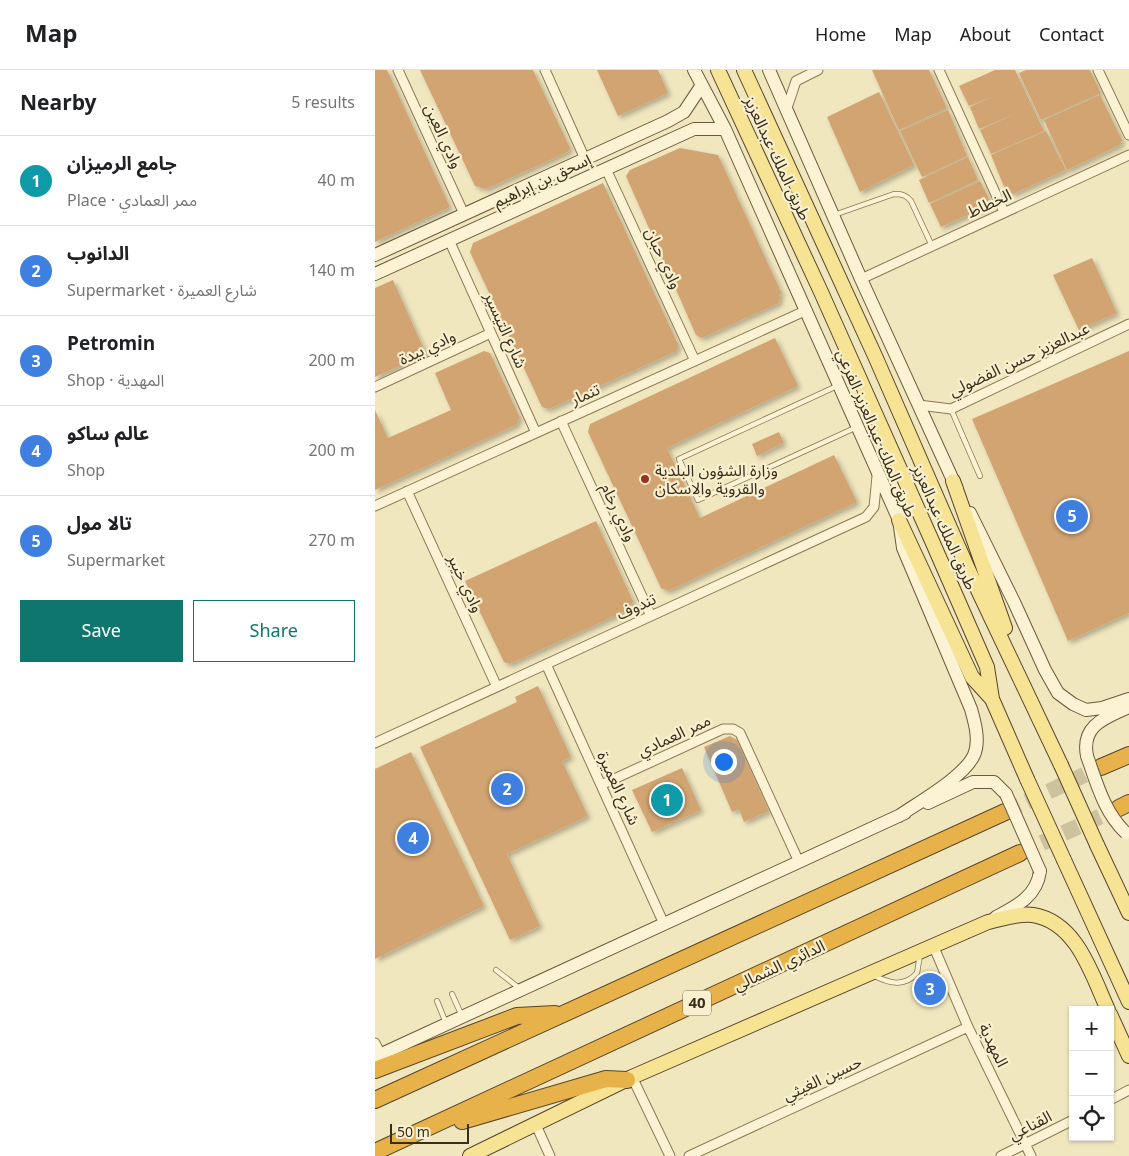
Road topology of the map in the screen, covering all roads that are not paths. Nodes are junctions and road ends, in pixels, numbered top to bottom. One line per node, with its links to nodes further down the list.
1 (398, 70): 21 (street, وادي العين)
2 (545, 70): 18 (street)
3 (694, 70): 11 (street, طريق الملك عبدالعزيز الفرعي)
4 (718, 70): 49 (main road, طريق الملك عبدالعزيز)
5 (743, 70): 48 (main road, طريق الملك عبدالعزيز)
6 (769, 70): 12 (street)
7 (818, 70): 10 (street)
8 (939, 70): 20 (street)
9 (1098, 70): 15 (street)
10 (806, 72): 12 (street)
11 (701, 85): 13 (street, إسحق بن إبراهيم); 14 (street, طريق الملك عبدالعزيز الفرعي)
12 (786, 111): 22 (street)
13 (667, 121): 16 (street); 18 (street, إسحق بن إبراهيم)
14 (725, 129): 16 (street, إسحق بن إبراهيم); 28 (street, طريق الملك عبدالعزيز الفرعي)
15 (1129, 135)
16 (676, 136): 19 (street, إسحق بن إبراهيم)
17 (1129, 155): 20 (street, الخطاط)
18 (585, 158): 21 (street, إسحق بن إبراهيم)
19 (606, 168): 23 (street, إسحق بن إبراهيم); 31 (street, وادي حبان)
20 (1004, 212): 24 (street, الخطاط)
21 (464, 214): 25 (street, إسحق بن إبراهيم)
22 (834, 215): 24 (lane); 27 (street)
23 (449, 240): 26 (street, إسحق بن إبراهيم); 30 (street, شارع التيسير)
24 (932, 246): 27 (street, الخطاط)
25 (375, 255)
26 (375, 274)
27 (861, 279): 34 (street)
28 (807, 310): 31 (street, تنمار); 32 (street, طريق الملك عبدالعزيز الفرعي)
29 (1129, 324): 35 (street, عبدالعزيز حسن الفضولي)
30 (491, 334): 33 (street, وادي بيدة); 38 (street, شارع التيسير)
31 (695, 361): 36 (street, تنمار)
32 (840, 385): 37 (street, طريق الملك عبدالعزيز الفرعي); 37 (lane)
33 (375, 387)
34 (919, 405): 35 (street, عبدالعزيز حسن الفضولي); 41 (street)
35 (951, 409): 40 (lane)
36 (561, 422): 38 (street, تنمار); 45 (street, وادي رخام)
37 (858, 426): 39 (street, طريق الملك عبدالعزيز الفرعي)
38 (536, 433): 42 (street, تنمار)
39 (877, 472): 44 (street, طريق الملك عبدالعزيز الفرعي); 45 (street, تندوف)
40 (980, 476)
41 (953, 481): 48 (main road); 50 (street)
42 (407, 492): 43 (street, تنمار); 47 (street, وادي خيبر)
43 (375, 506)
44 (899, 520): 49 (main road); 57 (street, طريق الملك عبدالعزيز الفرعي)
45 (651, 616): 46 (street, تندوف)
46 (546, 664): 47 (street, تندوف); 55 (street, شارع العميرة)
47 (497, 686): 52 (street, تندوف)
48 (1027, 690): 61 (main road, طريق الملك عبدالعزيز, bridge)
49 (992, 699): 70 (main road, طريق الملك عبدالعزيز, bridge)
50 (1129, 700)
51 (1129, 707): 58 (street, bridge)
52 (375, 743)
53 (1129, 755): 54 (highway)
54 (1101, 767)
55 (601, 785): 60 (street, ممر العمادي); 63 (street, شارع العميرة)
56 (1005, 812): 72 (highway)
57 (899, 816): 60 (street); 62 (street, bridge)
58 (1127, 834)
59 (1020, 853): 85 (highway, الدائري الشمالي / 40)
60 (799, 862): 63 (street)
61 (1129, 913)
62 (988, 922): 64 (main road); 71 (main road)
63 (664, 924): 67 (street)
64 (927, 948): 66 (main road); 66 (lane); 76 (street, المهدية)
65 (496, 970): 67 (lane)
66 (870, 973): 79 (main road)
67 (521, 990): 73 (street)
68 (452, 994): 73 (lane)
69 (437, 1001): 75 (lane)
70 (1129, 1002)
71 (1106, 1006)
72 (565, 1013): 78 (highway); 82 (highway)
73 (462, 1018): 75 (street)
74 (1114, 1023): 77 (main road)
75 (447, 1024): 78 (street)
76 (968, 1027): 86 (street, المهدية); 91 (street, حسين الغيثي)
77 (1129, 1056)
78 (376, 1057)
79 (629, 1079): 84 (main road); 85 (highway); 90 (street)
80 (1129, 1090): 81 (street)
81 (1114, 1098)
82 (375, 1100)
83 (1069, 1122): 86 (street, القناعي)
84 (536, 1125): 88 (main road); 89 (street)
85 (428, 1128): 87 (highway, الدائري الشمالي / 40)
86 (1026, 1144): 92 (street, القناعي); 93 (street, المهدية)
87 (375, 1152)
88 (470, 1156)
89 (550, 1156)
90 (670, 1156)
91 (689, 1156)
92 (1001, 1156)
93 (1031, 1156)

